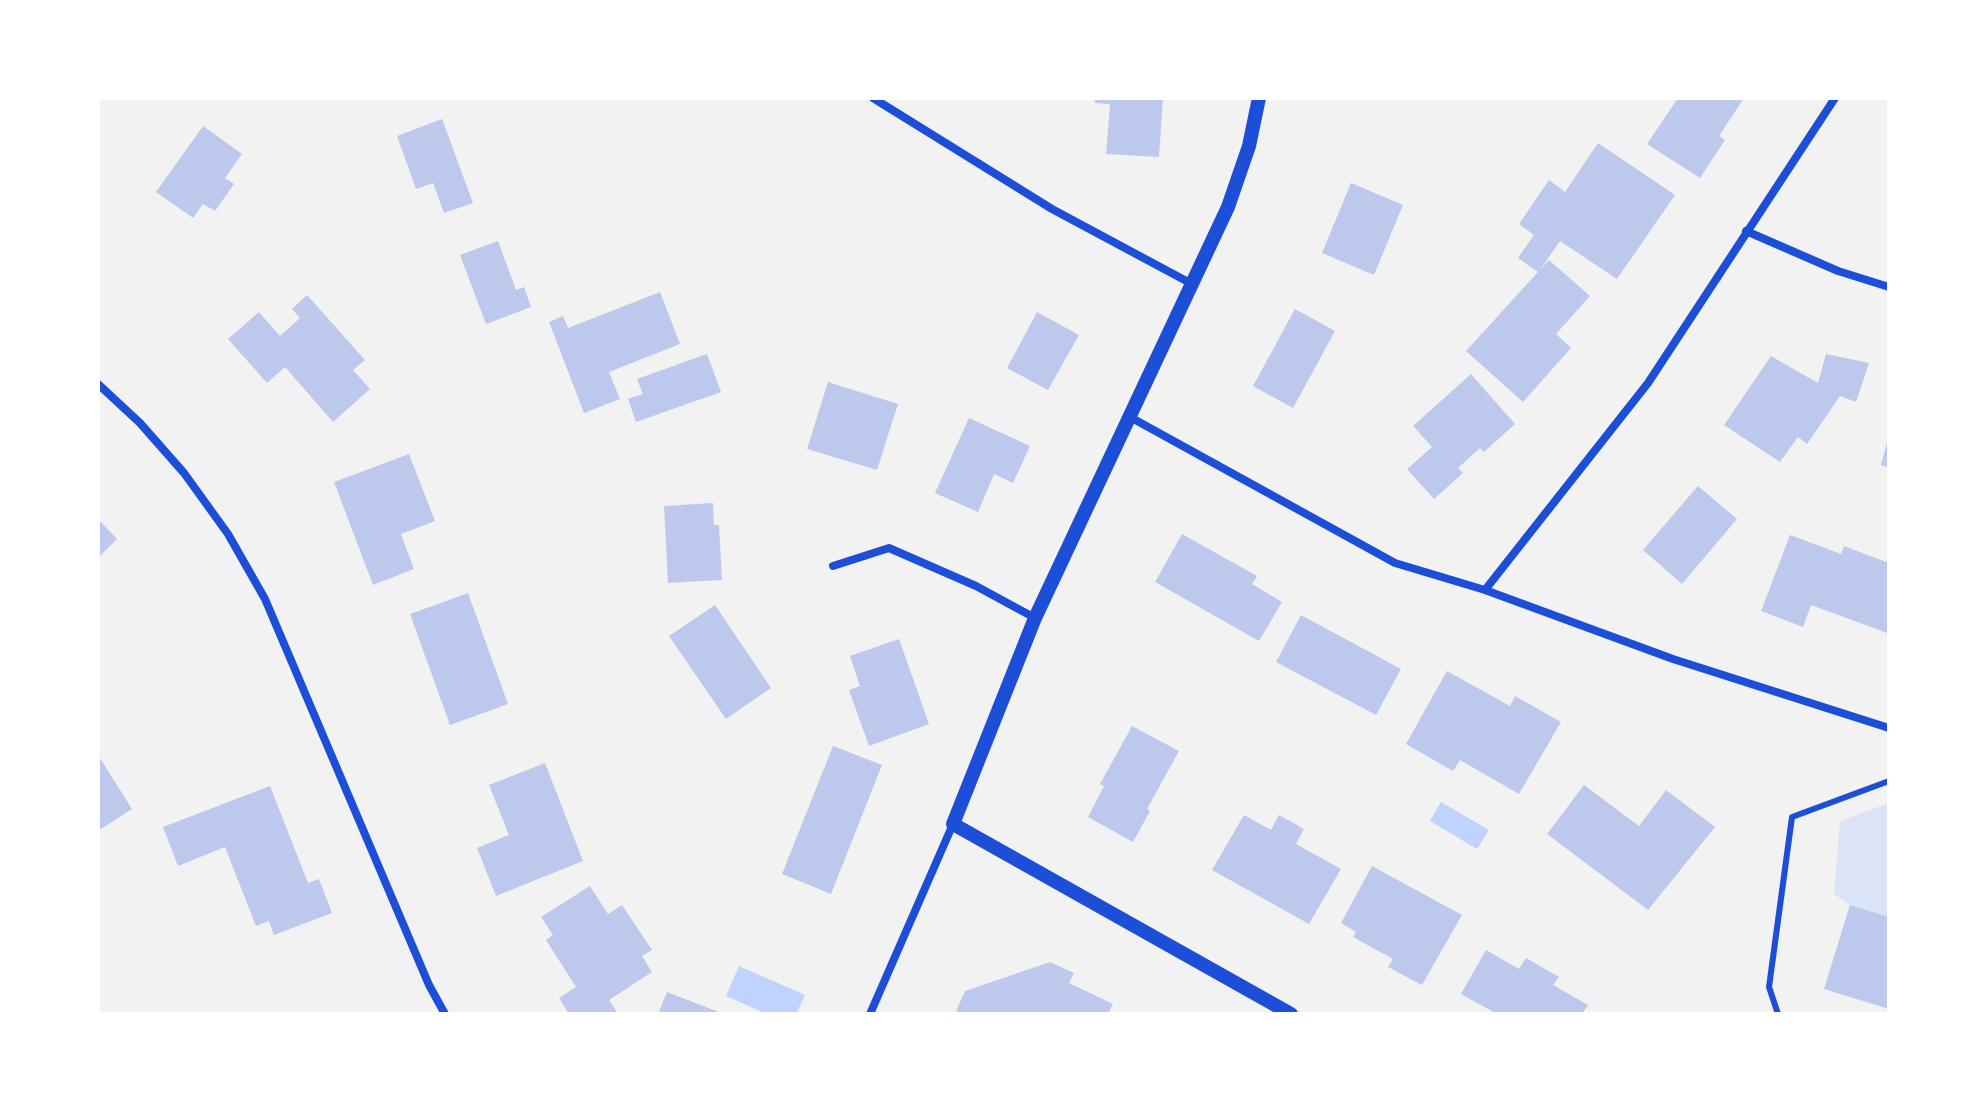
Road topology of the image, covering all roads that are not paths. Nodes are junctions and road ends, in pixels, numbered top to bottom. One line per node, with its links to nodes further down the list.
1 (873, 98): 5 (street)
2 (1259, 98): 5 (street)
3 (1835, 98): 4 (street)
4 (1746, 231): 6 (street); 10 (street)
5 (1192, 284): 8 (street)
6 (1889, 287)
7 (98, 384): 15 (street)
8 (1130, 417): 10 (street); 11 (street)
9 (833, 566): 11 (street)
10 (1485, 590): 12 (street)
11 (1035, 618): 14 (street)
12 (1889, 728)
13 (1889, 781): 18 (lane)
14 (953, 824): 16 (street); 17 (street)
15 (445, 1014)
16 (870, 1014)
17 (1291, 1014)
18 (1778, 1014)

